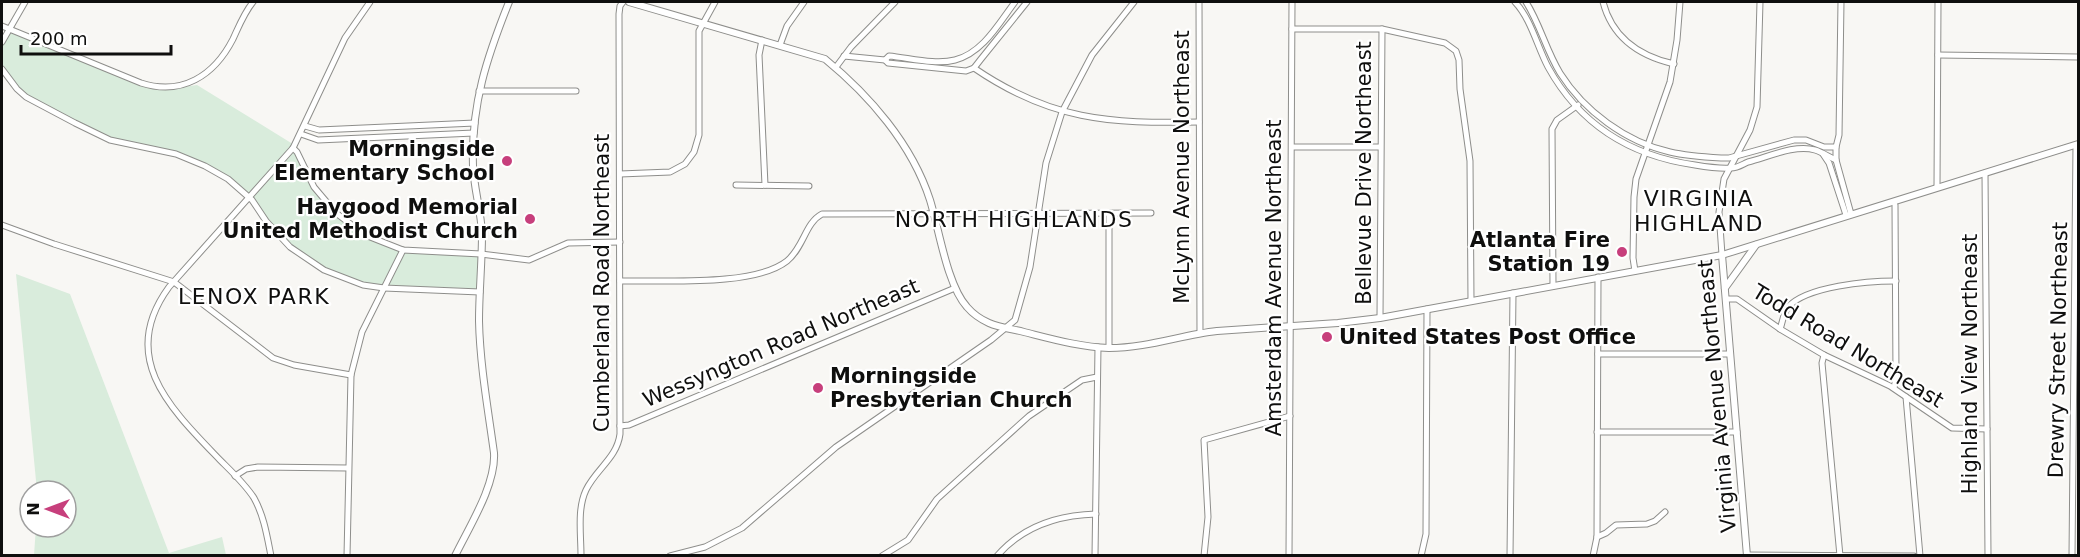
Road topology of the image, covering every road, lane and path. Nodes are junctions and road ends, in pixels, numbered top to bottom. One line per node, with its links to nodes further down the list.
1 (25, 2): 26 (street)
2 (253, 2): 26 (street)
3 (370, 2): 49 (street)
4 (510, 2): 42 (street)
5 (623, 2): 67 (street, Cumberland Road Northeast)
6 (629, 2): 22 (street)
7 (715, 2): 22 (street)
8 (804, 2): 29 (street)
9 (1015, 2): 30 (street)
10 (1027, 2): 31 (street)
11 (1134, 2): 46 (street)
12 (1199, 2): 47 (street, McLynn Avenue Northeast)
13 (1292, 2): 24 (street, Amsterdam Avenue Northeast)
14 (1515, 2): 45 (street)
15 (1526, 2): 44 (street)
16 (1603, 2): 37 (street)
17 (1680, 2): 37 (street)
18 (1760, 2): 63 (street, Virginia Avenue Northeast)
19 (1841, 2): 60 (street)
20 (1938, 2): 32 (street)
21 (893, 3): 33 (street)
22 (704, 24): 27 (street); 67 (street)
23 (2, 26): 26 (street)
24 (1292, 29): 25 (street); 57 (street, Amsterdam Avenue Northeast)
25 (1382, 29): 58 (street, Bellevue Drive Northeast); 97 (street)
26 (8, 30): 28 (street)
27 (762, 40): 29 (street); 69 (street)
28 (2, 42)
29 (780, 45): 38 (street)
30 (979, 48): 31 (street); 36 (street)
31 (986, 54): 39 (street)
32 (1938, 55): 34 (street); 71 (street)
33 (844, 56): 35 (street); 38 (street)
34 (2079, 57)
35 (885, 60): 36 (street); 41 (street)
36 (948, 61): 41 (street)
37 (1674, 64): 54 (street)
38 (836, 68): 74 (street)
39 (974, 68): 41 (street); 46 (street)
40 (2, 69): 72 (street)
41 (948, 69)
42 (479, 91): 43 (street); 48 (street)
43 (576, 91)
44 (1582, 102): 45 (street); 54 (street)
45 (1577, 106): 61 (street); 90 (street)
46 (1062, 112): 47 (street); 75 (street)
47 (1199, 122): 103 (street, McLynn Avenue Northeast)
48 (475, 123): 50 (street); 51 (street)
49 (304, 126): 50 (street); 52 (street)
50 (392, 127): 53 (street)
51 (474, 132): 53 (street); 83 (street)
52 (301, 134): 53 (street); 56 (street)
53 (392, 136)
54 (1647, 144): 61 (street); 63 (street)
55 (2077, 145): 66 (street); 104 (street, Drewry Street Northeast)
56 (293, 147): 72 (street); 82 (street)
57 (1292, 147): 58 (street); 100 (street, Amsterdam Avenue Northeast)
58 (1380, 147): 99 (street, Bellevue Drive Northeast)
59 (1824, 147): 60 (street); 62 (street); 63 (street)
60 (1836, 147): 64 (street)
61 (1644, 153): 65 (street); 85 (street)
62 (1823, 154): 64 (street); 65 (street); 78 (street)
63 (1738, 155): 65 (street, Virginia Avenue Northeast)
64 (1836, 160): 78 (street)
65 (1732, 165): 84 (street, Virginia Avenue Northeast)
66 (1985, 173): 71 (street); 116 (street, Highland View Northeast)
67 (620, 174): 80 (street, Cumberland Road Northeast)
68 (736, 185): 69 (street)
69 (765, 185): 70 (street)
70 (809, 186)
71 (1937, 187): 78 (street)
72 (250, 197): 89 (street); 91 (street)
73 (1895, 205): 88 (street)
74 (933, 213): 75 (street); 87 (street); 92 (street)
75 (1037, 213): 76 (street); 101 (street)
76 (1109, 213): 77 (street); 106 (street)
77 (1152, 213)
78 (1849, 214): 81 (street)
79 (2, 225): 89 (street)
80 (620, 242): 83 (street); 87 (street, Cumberland Road Northeast)
81 (1756, 245): 84 (street); 93 (street)
82 (403, 250): 83 (street); 91 (street)
83 (481, 254): 94 (street)
84 (1722, 255): 85 (street); 93 (street, Virginia Avenue Northeast)
85 (1635, 271): 86 (street)
86 (1598, 278): 90 (street); 107 (street)
87 (620, 281): 115 (street, Cumberland Road Northeast)
88 (1896, 281): 102 (street); 112 (street)
89 (174, 282): 110 (street); 120 (street)
90 (1553, 286): 95 (street)
91 (384, 288): 94 (street); 110 (street)
92 (955, 288): 101 (street); 115 (street, Wessyngton Road Northeast)
93 (1725, 289): 96 (street, Virginia Avenue Northeast)
94 (480, 292): 126 (street)
95 (1513, 293): 97 (street); 135 (street)
96 (1726, 299): 102 (street, Todd Road Northeast); 108 (street, Virginia Avenue Northeast)
97 (1471, 301): 98 (street)
98 (1427, 309): 99 (street); 134 (street)
99 (1380, 318): 100 (street)
100 (1291, 326): 103 (street); 114 (street, Amsterdam Avenue Northeast)
101 (1007, 328): 105 (street); 128 (street)
102 (1780, 329): 109 (street, Todd Road Northeast)
103 (1200, 333): 106 (street)
104 (2077, 338): 142 (street, Drewry Street Northeast)
105 (1098, 347): 106 (street); 111 (street)
106 (1109, 348)
107 (1598, 354): 108 (street); 117 (street)
108 (1730, 354): 118 (street, Virginia Avenue Northeast)
109 (1824, 355): 112 (street, Todd Road Northeast); 138 (street)
110 (351, 375): 119 (street)
111 (1097, 376): 122 (street); 129 (street)
112 (1894, 388): 113 (street, Todd Road Northeast)
113 (1906, 397): 116 (street, Todd Road Northeast); 140 (street)
114 (1290, 416): 132 (street); 133 (street, Amsterdam Avenue Northeast)
115 (620, 426): 127 (street, Cumberland Road Northeast)
116 (1987, 429): 141 (street, Highland View Northeast)
117 (1597, 432): 118 (street); 123 (street)
118 (1737, 432): 137 (street, Virginia Avenue Northeast)
119 (348, 468): 120 (street); 125 (street)
120 (236, 476): 124 (street)
121 (1665, 512): 123 (street)
122 (1096, 514): 130 (street); 131 (street)
123 (1597, 537): 136 (street)
124 (271, 555)
125 (347, 555)
126 (455, 555)
127 (581, 555)
128 (670, 555)
129 (882, 555)
130 (997, 555)
131 (1095, 555)
132 (1204, 555)
133 (1289, 555)
134 (1421, 555)
135 (1510, 555)
136 (1593, 555)
137 (1747, 555): 138 (street)
138 (1840, 555): 139 (street)
139 (1914, 555)
140 (1920, 555)
141 (1988, 555)
142 (2072, 555)

